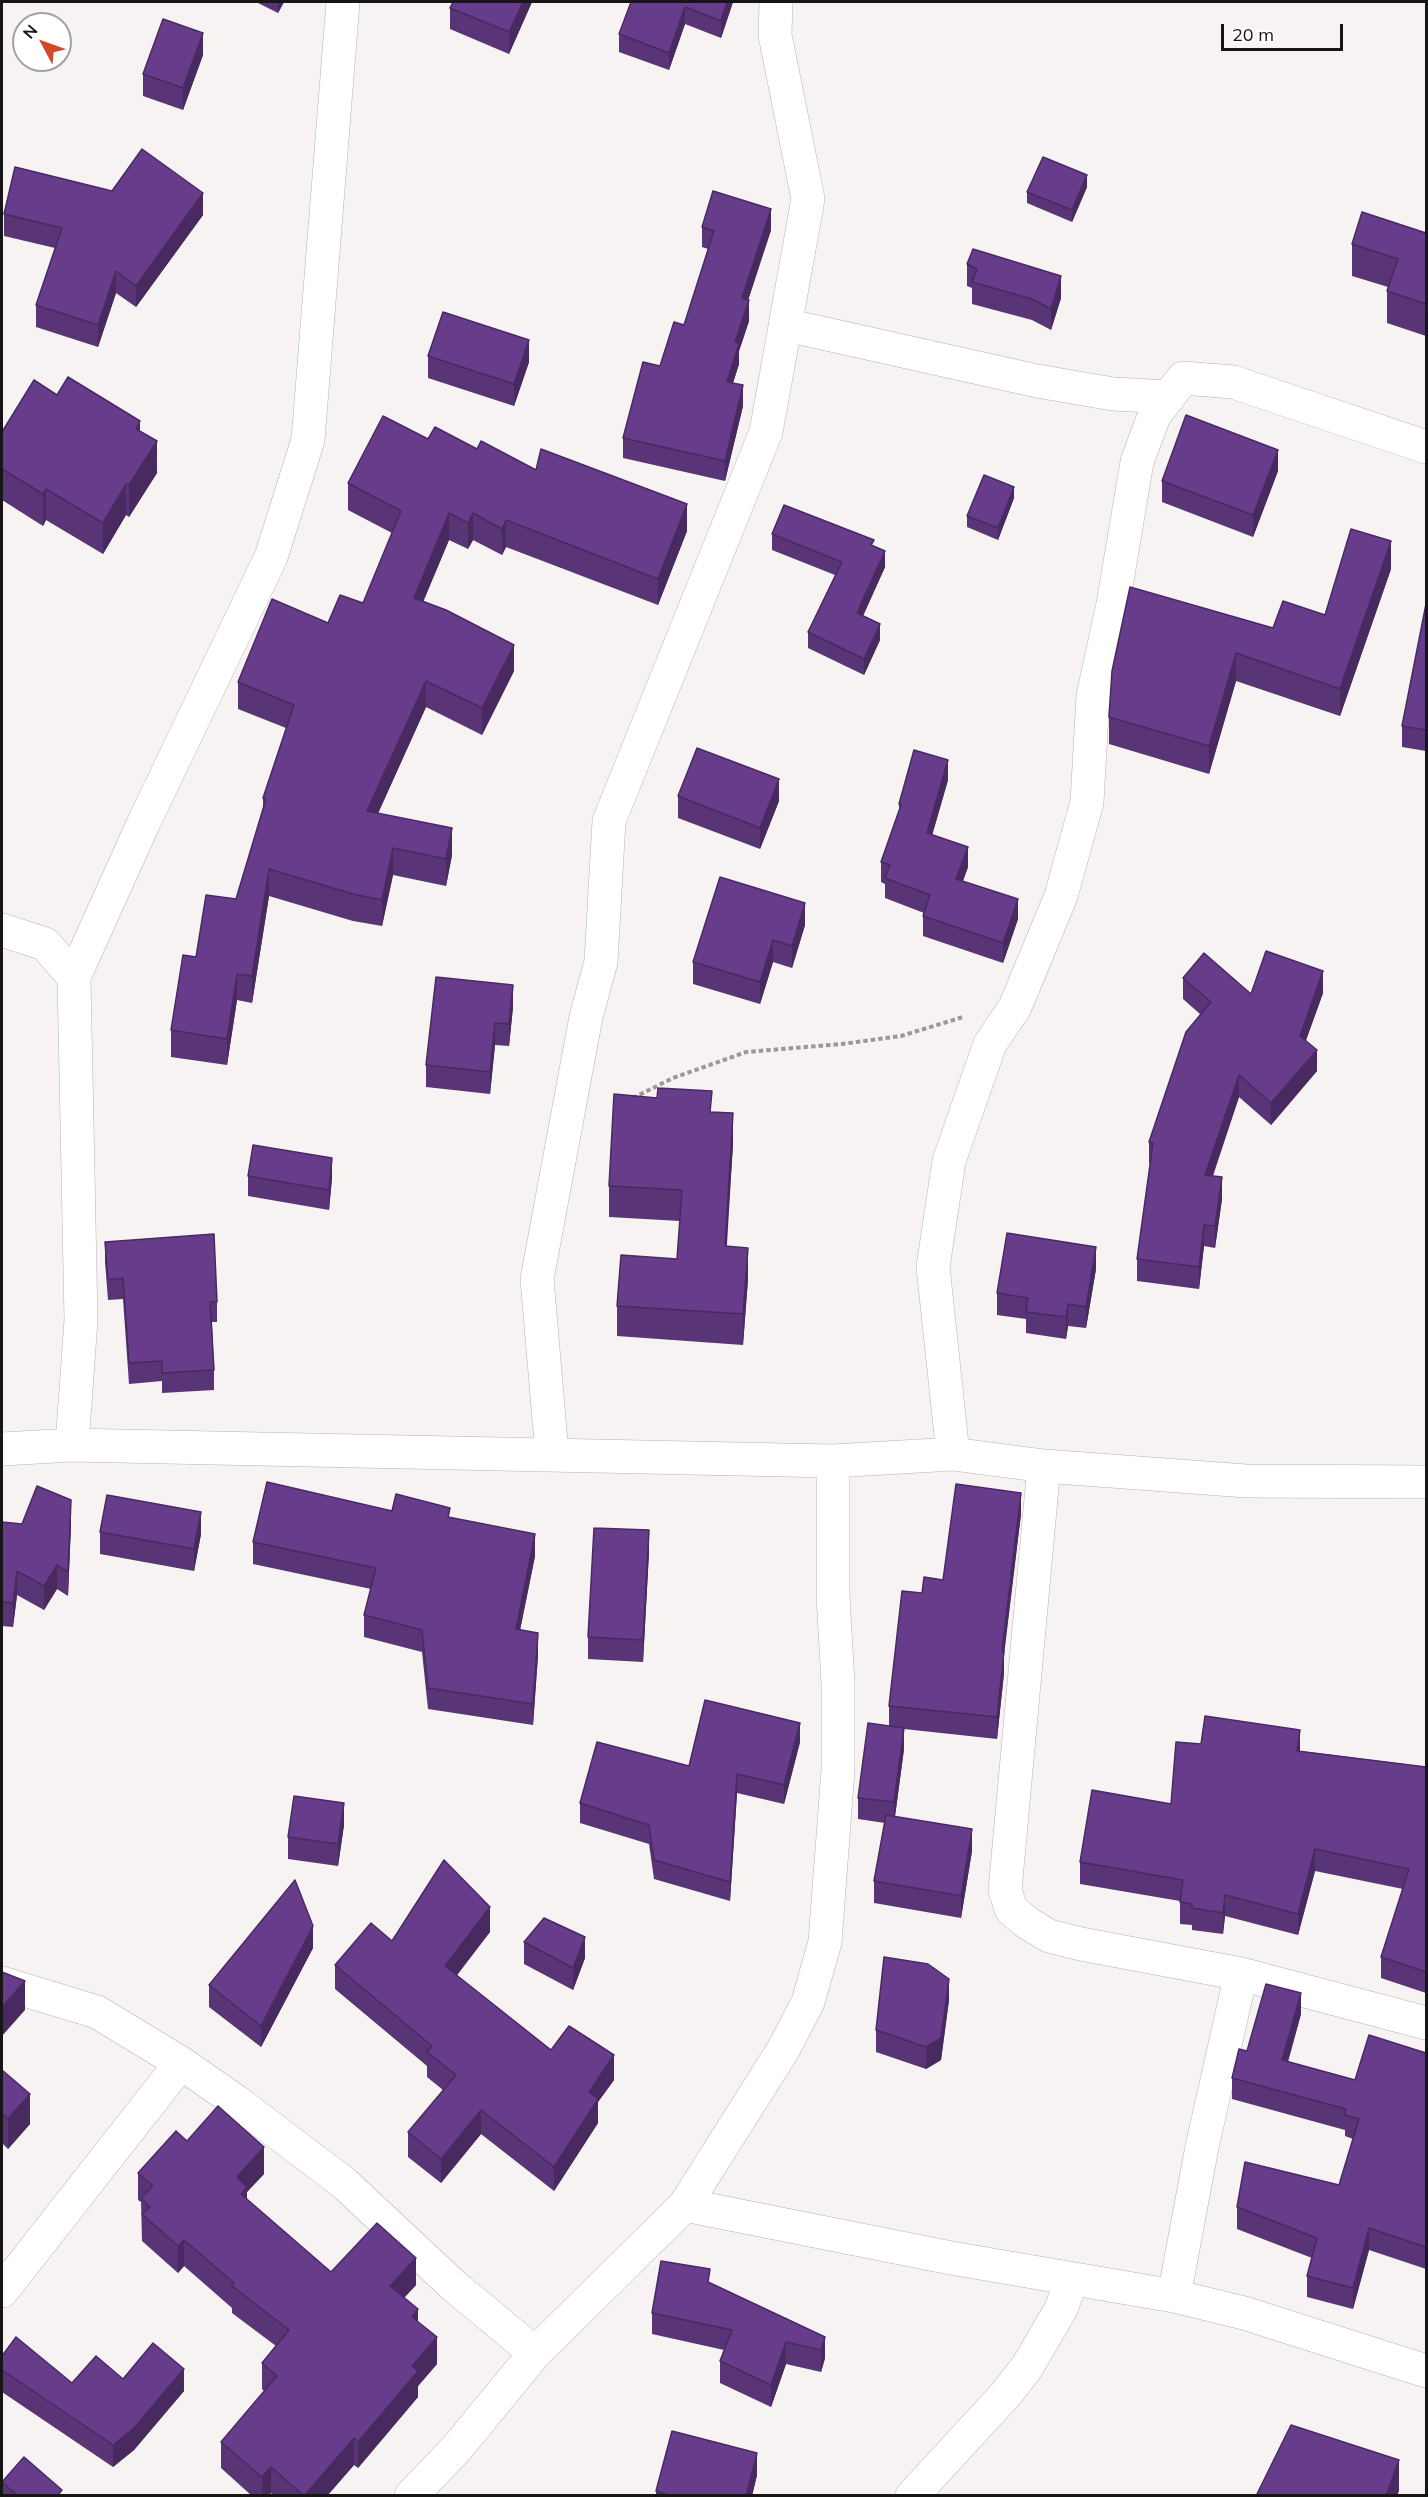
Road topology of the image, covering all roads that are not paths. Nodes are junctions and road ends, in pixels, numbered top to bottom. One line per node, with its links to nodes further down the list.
1 (343, 2): 7 (street)
2 (776, 2): 3 (street)
3 (786, 325): 4 (street); 10 (street)
4 (1169, 397): 5 (street); 11 (street)
5 (1426, 447)
6 (2, 930): 7 (street)
7 (74, 978): 8 (street)
8 (72, 1445): 9 (street); 10 (street)
9 (2, 1449)
10 (552, 1454): 12 (street)
11 (953, 1454): 12 (street); 13 (street)
12 (833, 1461): 19 (street)
13 (1044, 1466): 14 (street); 15 (street)
14 (1426, 1482)
15 (1241, 1974): 17 (street); 22 (street)
16 (2, 1983): 18 (street)
17 (1426, 2023)
18 (181, 2063): 21 (street); 23 (street)
19 (685, 2205): 20 (street); 23 (street)
20 (1072, 2279): 22 (street); 26 (street)
21 (2, 2291)
22 (1174, 2296): 24 (street)
23 (535, 2353): 25 (street)
24 (1426, 2371)
25 (411, 2496)
26 (912, 2496)

